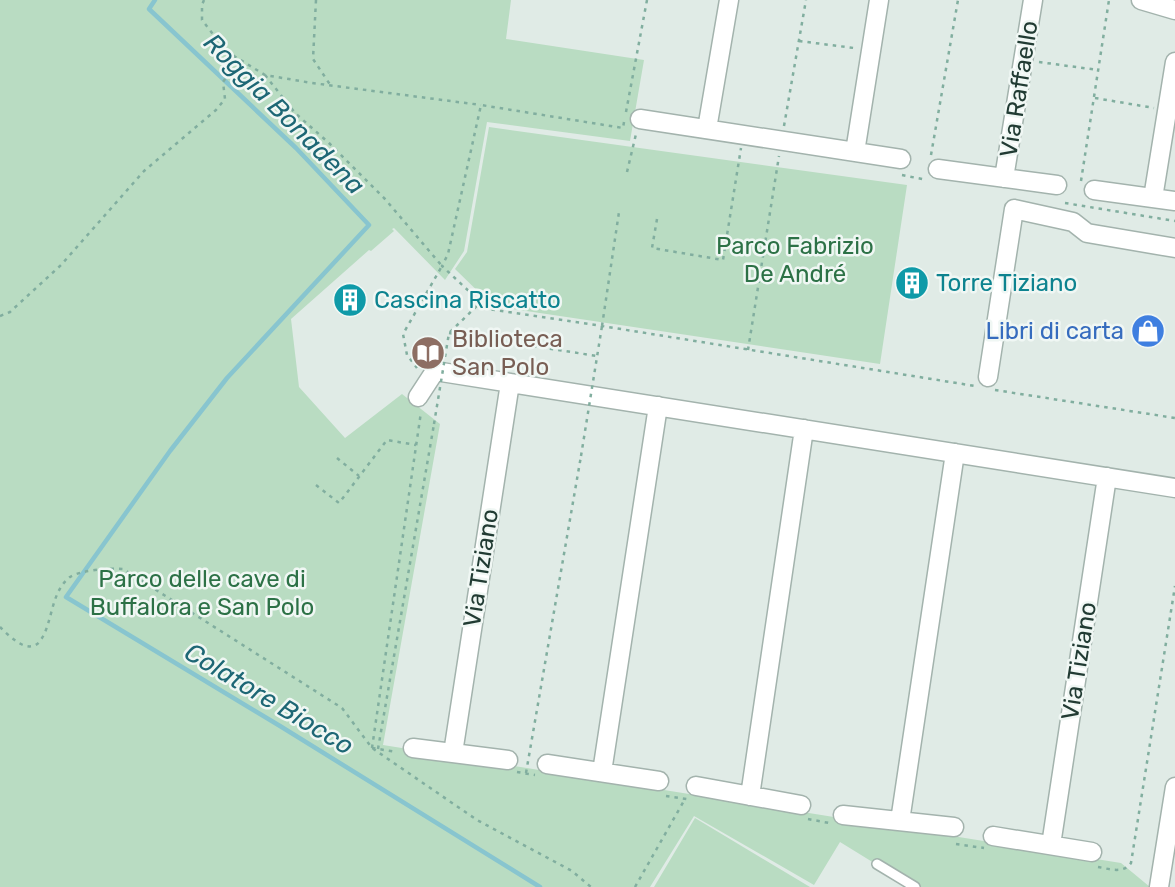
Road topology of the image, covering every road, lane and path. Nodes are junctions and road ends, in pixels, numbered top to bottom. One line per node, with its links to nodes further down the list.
1 (204, 0): 14 (path)
2 (316, 0): 19 (path)
3 (647, 0): 21 (path)
4 (729, 0): 24 (street)
5 (806, 0): 12 (path)
6 (879, 0): 13 (street)
7 (958, 0): 29 (path)
8 (1033, 0): 15 (street, Via Raffaello)
9 (1109, 0): 17 (path)
10 (1141, 0): 11 (street)
11 (1175, 10)
12 (799, 41): 13 (path); 25 (path)
13 (871, 51): 27 (street)
14 (234, 56): 18 (path); 41 (path)
15 (1023, 59): 17 (path); 31 (street, Via Raffaello)
16 (1175, 62): 22 (street)
17 (1098, 71): 20 (path)
18 (265, 75): 19 (path); 39 (path)
19 (331, 86): 21 (path)
20 (1094, 98): 22 (path); 33 (path)
21 (481, 105): 39 (path)
22 (1167, 110): 34 (street)
23 (638, 125): 24 (street); 30 (path)
24 (707, 129): 25 (street)
25 (781, 141): 27 (street); 44 (path)
26 (741, 148): 37 (path)
27 (855, 152): 28 (street)
28 (901, 159)
29 (935, 161): 31 (street, Via Raffaello)
30 (627, 173)
31 (1004, 178): 32 (street, Via Raffaello)
32 (1057, 185)
33 (1086, 191): 34 (street)
34 (1153, 198): 35 (street)
35 (1175, 201)
36 (619, 212): 42 (path)
37 (657, 219)
38 (1175, 248): 48 (street)
39 (442, 266): 40 (path); 46 (path)
40 (481, 302): 42 (path); 43 (path, bridge)
41 (0, 316)
42 (602, 326): 44 (path); 45 (path, bridge)
43 (449, 333): 45 (path); 63 (path, bridge)
44 (748, 350): 48 (path)
45 (597, 356): 69 (path, bridge)
46 (428, 381): 47 (street); 49 (street)
47 (510, 383): 50 (street); 65 (street, Via Tiziano)
48 (989, 385): 51 (path)
49 (418, 397): 53 (path)
50 (658, 406): 52 (street); 68 (street)
51 (1175, 418)
52 (804, 429): 54 (street); 73 (street)
53 (417, 445): 56 (path); 62 (path)
54 (955, 453): 57 (street); 76 (street)
55 (337, 458): 56 (path)
56 (360, 476): 58 (path)
57 (1107, 477): 59 (street); 79 (street, Via Tiziano)
58 (316, 485)
59 (1175, 488)
60 (1175, 586): 80 (path)
61 (0, 627): 62 (path)
62 (372, 748): 63 (path); 82 (path)
63 (378, 749): 64 (path)
64 (409, 751): 65 (street)
65 (453, 753): 66 (street)
66 (510, 765): 69 (path)
67 (543, 770): 68 (street); 69 (path)
68 (602, 772): 70 (street)
69 (526, 773)
70 (659, 788): 72 (path)
71 (1175, 788): 85 (street)
72 (690, 793): 73 (street); 83 (path)
73 (750, 796): 74 (street)
74 (804, 812): 75 (path)
75 (839, 820): 76 (street)
76 (900, 821): 77 (street)
77 (956, 835): 78 (path)
78 (989, 842): 79 (street)
79 (1051, 845): 80 (street)
80 (1093, 859)
81 (877, 864): 84 (lane)
82 (591, 887)
83 (635, 887)
84 (915, 887)
85 (1159, 887)

